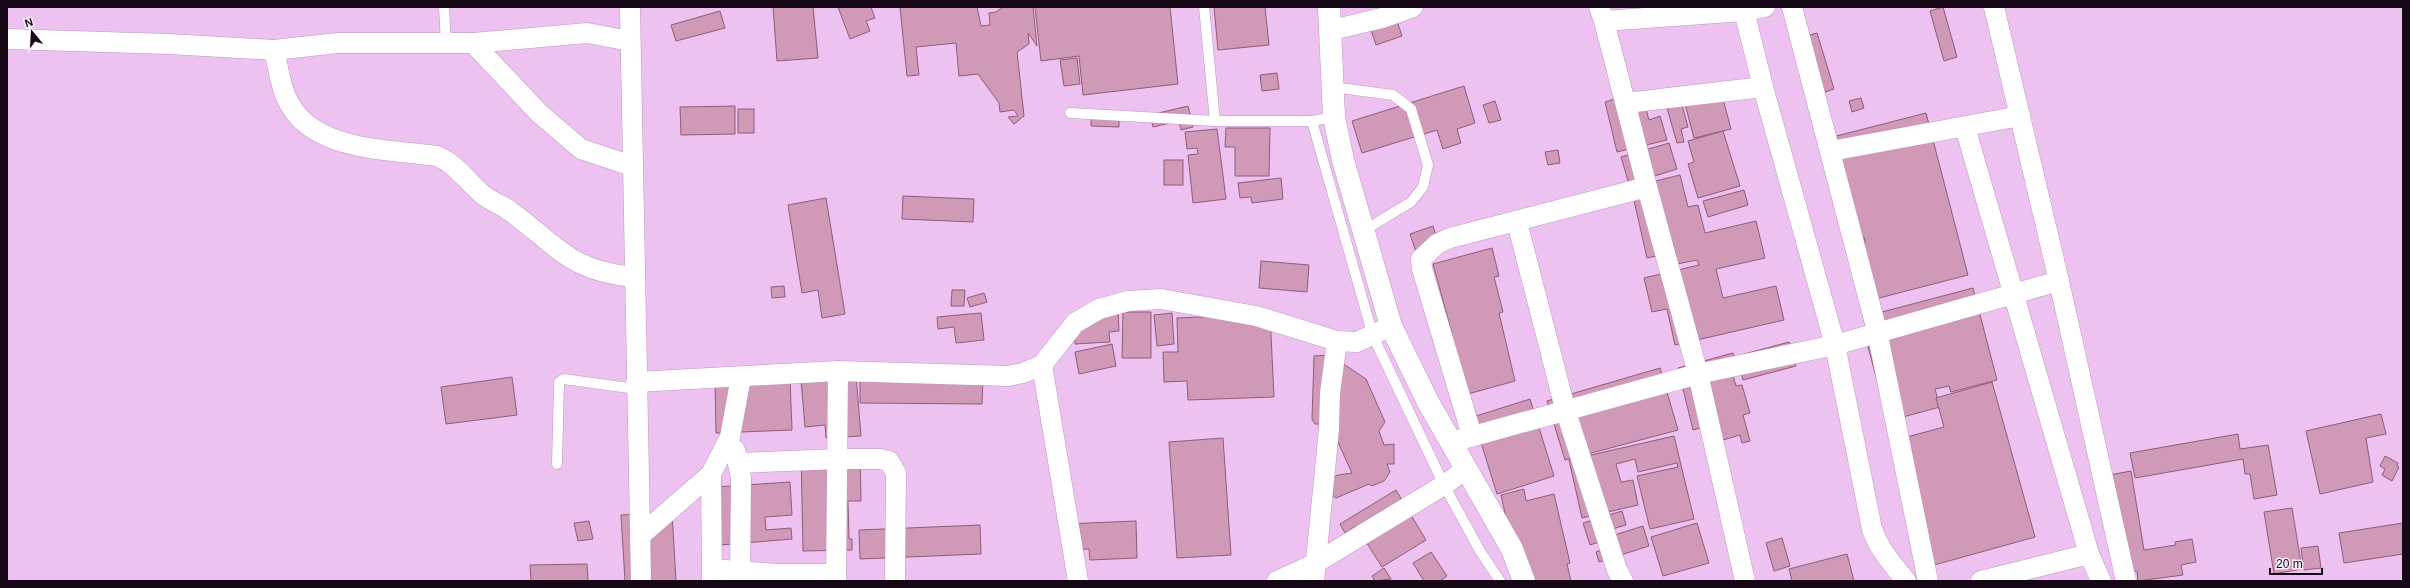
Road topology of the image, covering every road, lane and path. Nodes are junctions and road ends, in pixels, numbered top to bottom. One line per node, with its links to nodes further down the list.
1 (444, 7): 15 (lane)
2 (630, 7): 14 (street)
3 (1204, 7): 24 (lane)
4 (1329, 7): 12 (main road)
5 (1413, 7): 10 (street)
6 (1765, 7): 9 (street)
7 (1792, 7): 27 (street)
8 (1994, 7): 22 (street)
9 (1744, 9): 11 (street); 19 (street)
10 (1381, 12): 12 (street)
11 (1601, 14): 20 (street)
12 (1332, 30): 18 (main road)
13 (7, 39): 17 (street)
14 (630, 41): 16 (street); 28 (street)
15 (446, 43): 16 (street); 17 (street)
16 (473, 43): 28 (street)
17 (274, 50): 32 (street)
18 (1332, 86): 23 (main road); 31 (lane)
19 (1763, 87): 20 (street); 38 (street)
20 (1626, 103): 29 (street)
21 (1070, 113): 24 (lane)
22 (2020, 116): 26 (street); 33 (street)
23 (1334, 117): 25 (lane); 31 (main road)
24 (1215, 121): 25 (lane)
25 (1312, 121): 35 (lane)
26 (1965, 127): 27 (street); 34 (street)
27 (1831, 151): 36 (street)
28 (632, 166): 32 (street)
29 (1647, 187): 30 (street); 41 (street)
30 (1517, 222): 44 (street); 45 (street)
31 (1363, 231): 35 (main road)
32 (634, 277): 43 (street)
33 (2059, 281): 34 (street); 72 (street)
34 (2012, 294): 36 (street); 55 (street)
35 (1382, 331): 37 (street); 47 (main road); 53 (lane)
36 (1877, 331): 38 (street); 69 (street)
37 (1337, 341): 39 (street); 56 (street)
38 (1835, 345): 41 (street); 68 (street)
39 (1042, 365): 40 (street); 62 (street)
40 (838, 371): 42 (street); 48 (street)
41 (1698, 374): 44 (street); 67 (street)
42 (740, 377): 43 (street); 46 (street)
43 (636, 385): 50 (lane); 54 (street)
44 (1566, 412): 45 (street); 66 (street)
45 (1472, 436): 47 (street)
46 (730, 437): 49 (street); 52 (street)
47 (1451, 442): 51 (main road)
48 (838, 459): 49 (street); 59 (street); 61 (street)
49 (738, 463): 58 (street)
50 (557, 464)
51 (1466, 469): 53 (street); 65 (main road)
52 (711, 474): 54 (street); 57 (street)
53 (1444, 485): 56 (street); 64 (lane)
54 (641, 535): 60 (street)
55 (2089, 554): 70 (street); 71 (street)
56 (1314, 572): 63 (street)
57 (712, 575): 58 (street)
58 (740, 576): 59 (street)
59 (836, 578)
60 (641, 581)
61 (895, 581)
62 (1078, 581)
63 (1277, 581)
64 (1500, 581)
65 (1524, 581)
66 (1623, 581)
67 (1746, 581)
68 (1906, 581)
69 (1928, 581)
70 (1981, 581)
71 (2101, 581)
72 (2126, 581)

